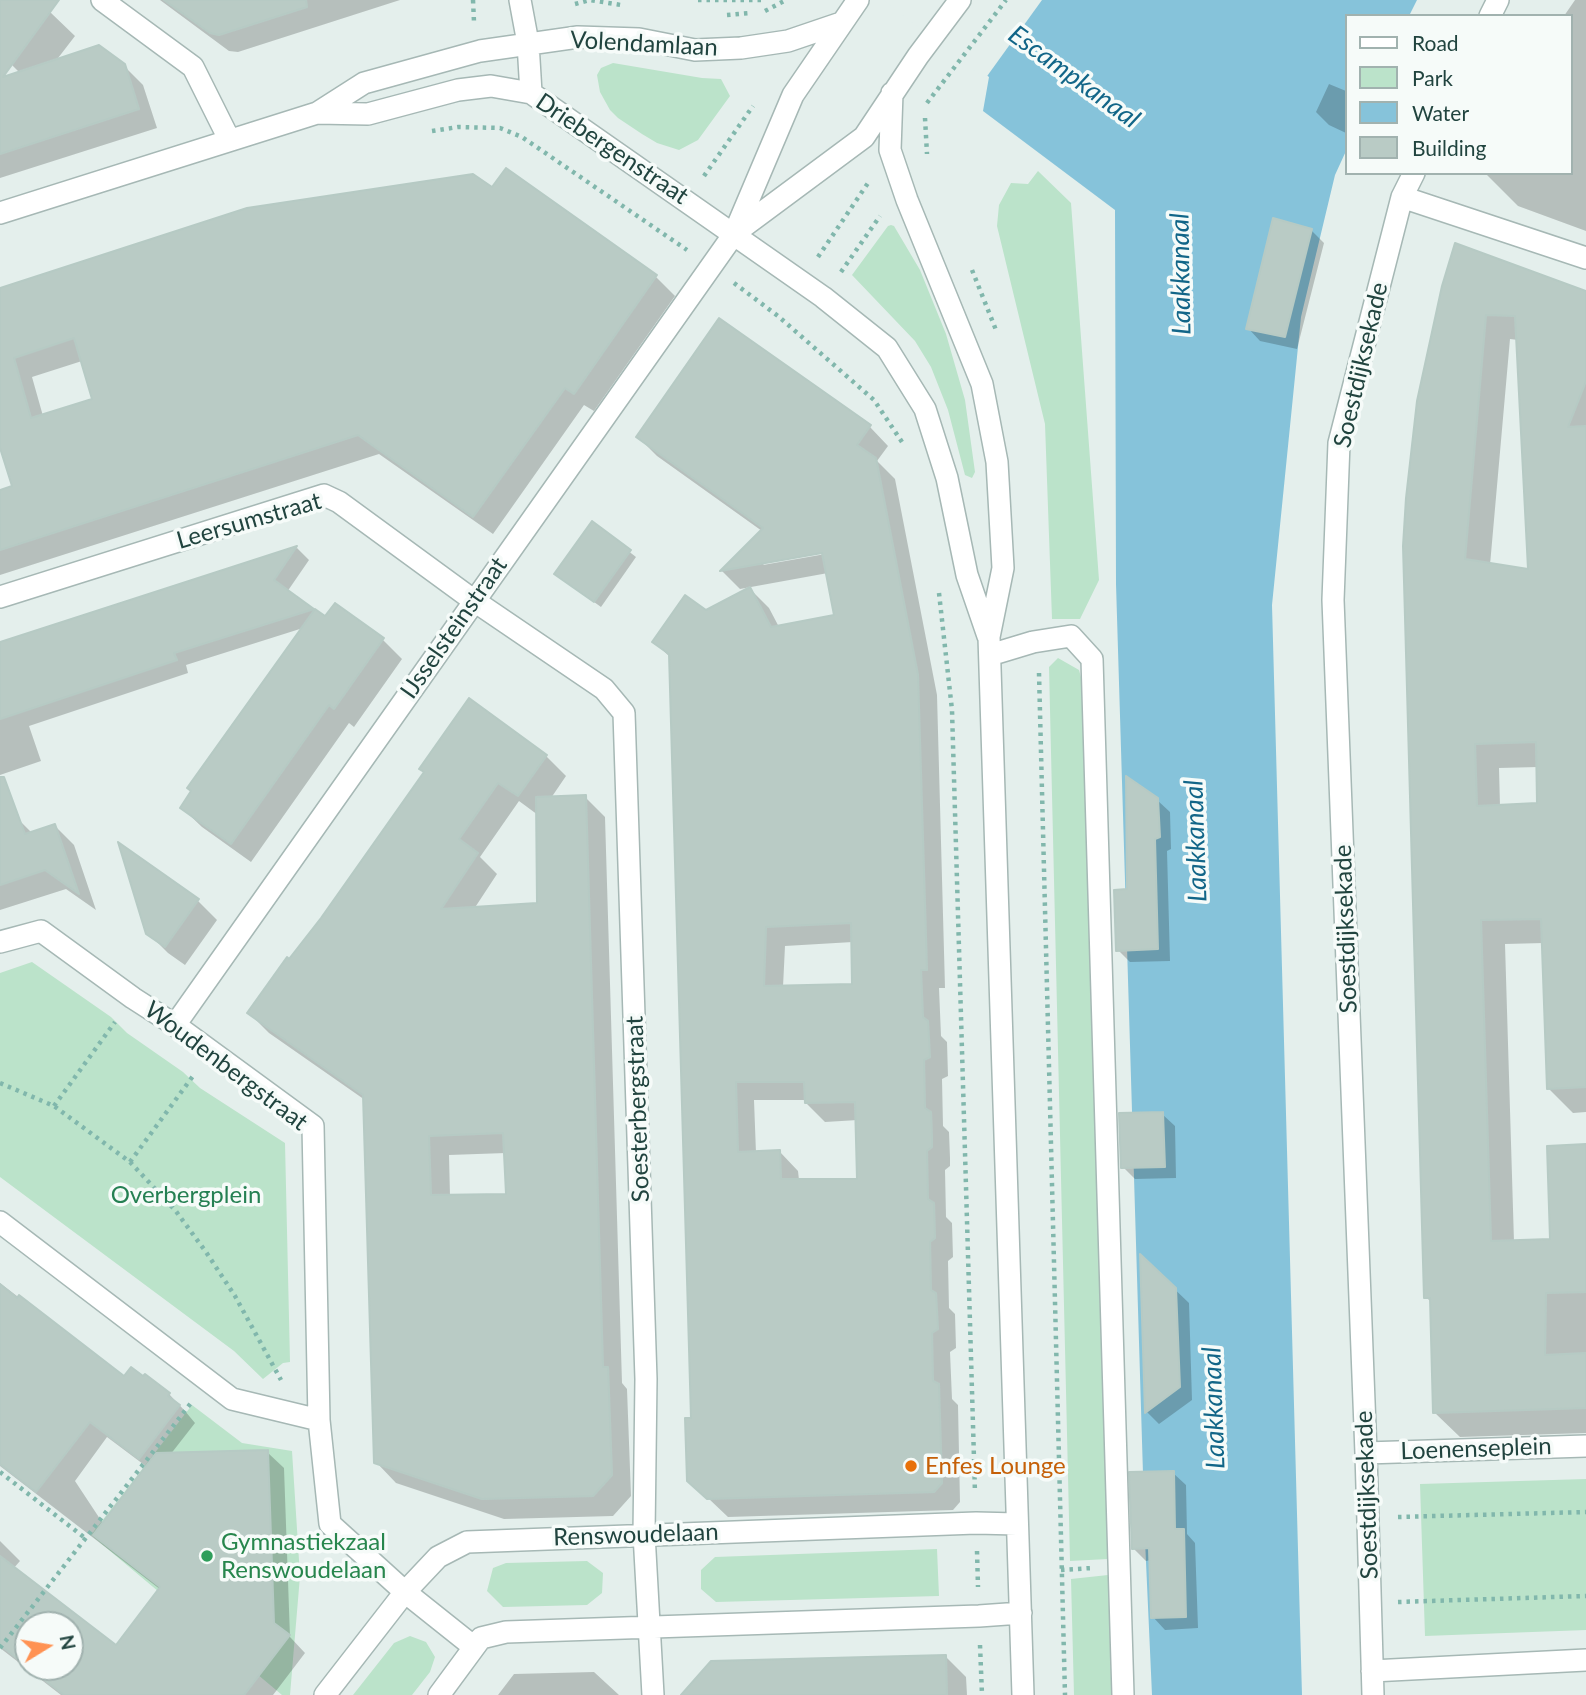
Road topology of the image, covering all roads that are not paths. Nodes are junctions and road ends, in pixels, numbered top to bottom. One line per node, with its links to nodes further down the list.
1 (102, 0): 9 (street)
2 (520, 0): 5 (street)
3 (960, 0): 7 (street)
4 (850, 10): 5 (street, Volendamlaan); 13 (street)
5 (528, 43): 6 (street); 8 (street, Driebergenstraat)
6 (531, 93): 8 (street, Driebergenstraat); 13 (street, Driebergenstraat)
7 (892, 93): 13 (street); 17 (street)
8 (317, 113): 9 (street, Driebergenstraat)
9 (229, 139): 12 (street, Driebergenstraat)
10 (1413, 175): 11 (street, Soestdijksekade)
11 (1402, 197): 14 (street); 23 (street, Soestdijksekade)
12 (0, 213)
13 (734, 234): 16 (street, IJsselsteinstraat); 17 (street)
14 (1586, 258)
15 (0, 597): 16 (street, Leersumstraat)
16 (473, 600): 19 (street, IJsselsteinstraat); 25 (street, Soesterbergstraat)
17 (989, 646): 24 (street); 36 (street)
18 (0, 942): 19 (street, Woudenbergstraat)
19 (175, 1025): 21 (street, Woudenbergstraat)
20 (0, 1222): 21 (street)
21 (319, 1420): 26 (street, Woudenbergstraat)
22 (1586, 1446): 23 (street, Loenenseplein)
23 (1366, 1452): 31 (street, Soestdijksekade)
24 (1017, 1524): 25 (street, Renswoudelaan); 27 (street)
25 (644, 1534): 26 (street, Renswoudelaan); 28 (street, Soesterbergstraat)
26 (405, 1592): 29 (street, Woudenbergstraat); 32 (street, Renswoudelaan)
27 (1021, 1613): 28 (street); 35 (street)
28 (649, 1626): 29 (street); 34 (street, Soesterbergstraat)
29 (474, 1647): 33 (street)
30 (1586, 1660): 31 (street)
31 (1372, 1671): 37 (street, Soestdijksekade)
32 (325, 1695)
33 (439, 1695)
34 (653, 1695)
35 (1023, 1695)
36 (1123, 1695)
37 (1373, 1695)

